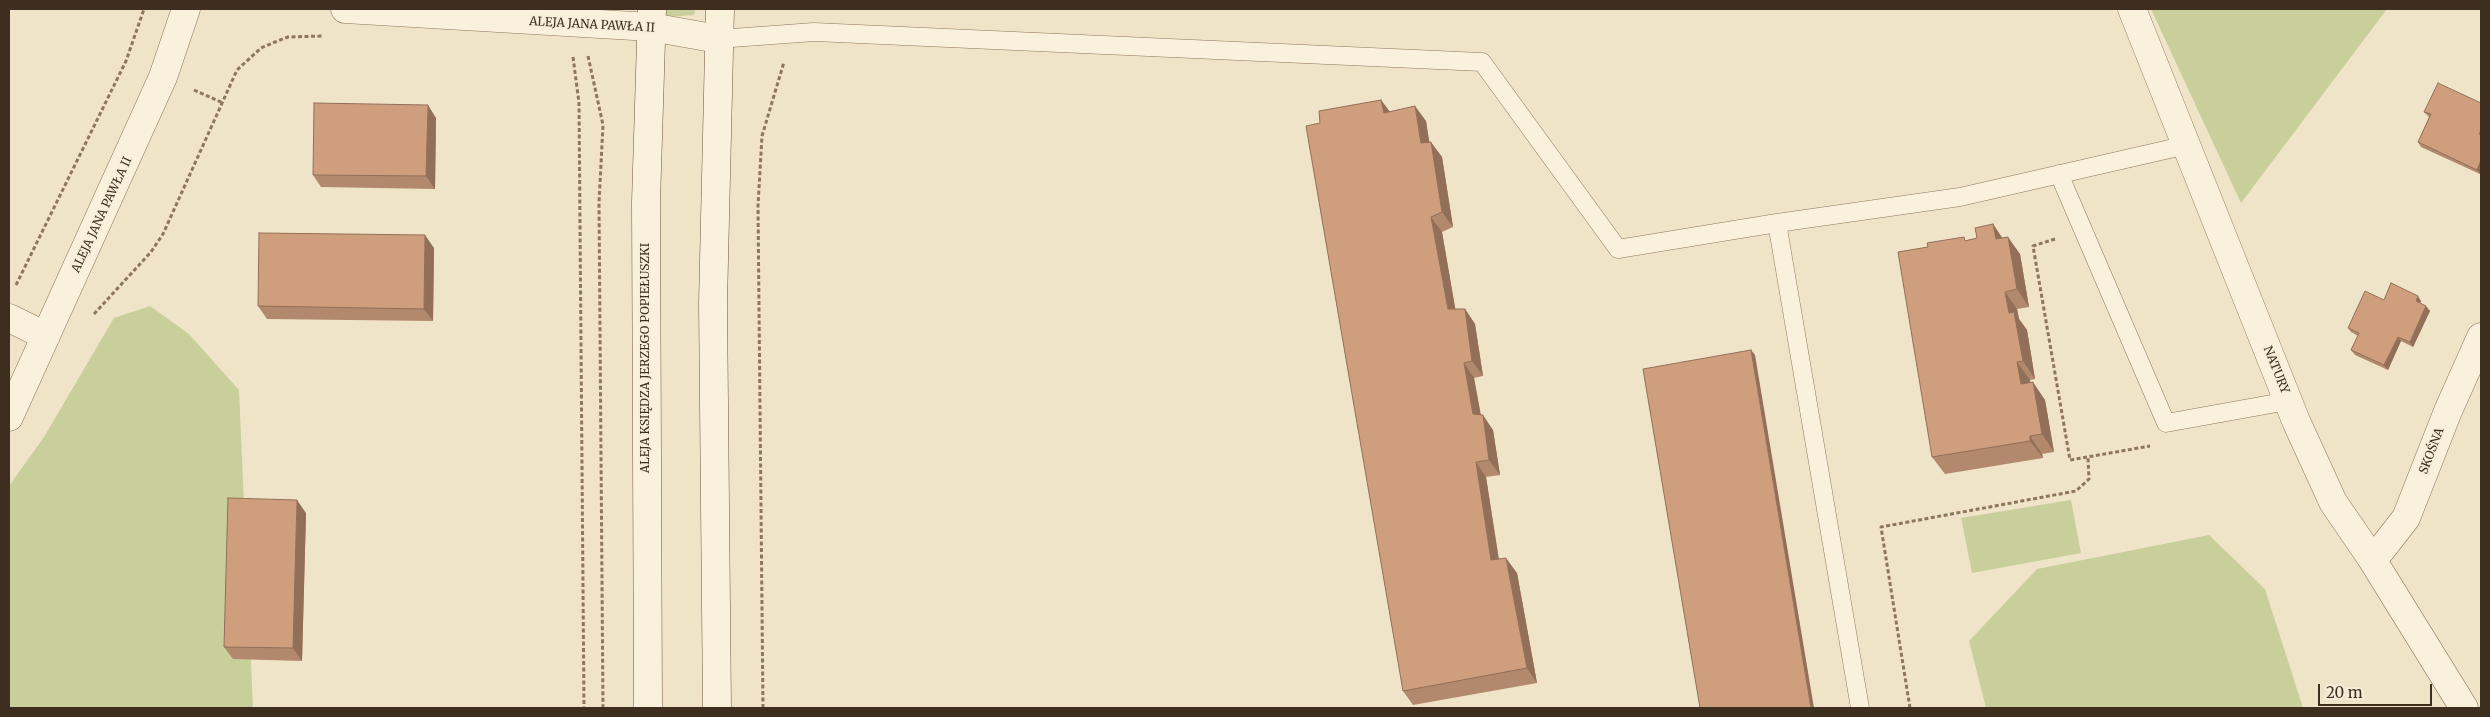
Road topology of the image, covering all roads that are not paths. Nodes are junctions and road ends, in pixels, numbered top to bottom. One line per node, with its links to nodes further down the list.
1 (186, 9): 11 (street, ALEJA JANA PAWŁA II)
2 (345, 9): 5 (street, ALEJA JANA PAWŁA II)
3 (720, 9): 6 (street)
4 (2132, 9): 7 (street, NATURY)
5 (651, 18): 6 (street, ALEJA JANA PAWŁA II); 16 (street, ALEJA KSIĘDZA JERZEGO POPIEŁUSZKI)
6 (718, 39): 9 (lane); 17 (street)
7 (2187, 145): 8 (lane); 13 (street, NATURY)
8 (2059, 174): 9 (lane); 13 (lane)
9 (1777, 223): 18 (lane)
10 (9, 318): 11 (street)
11 (46, 336): 14 (street, ALEJA JANA PAWŁA II)
12 (2481, 337): 15 (street, SKOŚNA)
13 (2288, 401): 15 (street, NATURY)
14 (9, 417)
15 (2370, 556): 19 (street, NATURY)
16 (648, 708)
17 (717, 708)
18 (1860, 708)
19 (2464, 708)

